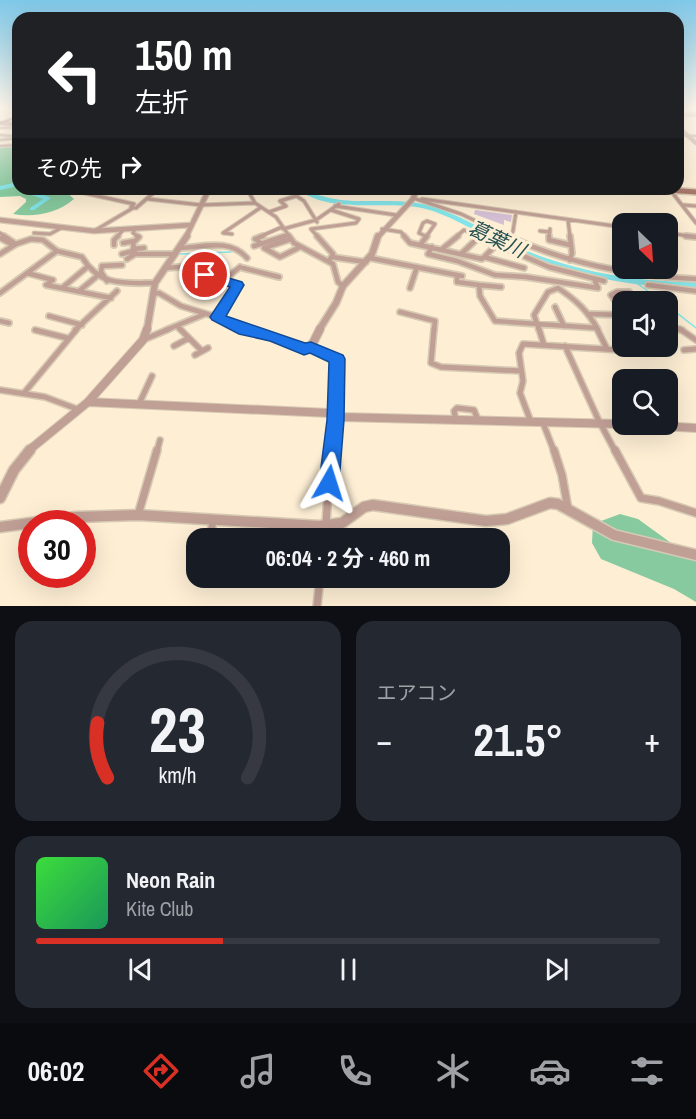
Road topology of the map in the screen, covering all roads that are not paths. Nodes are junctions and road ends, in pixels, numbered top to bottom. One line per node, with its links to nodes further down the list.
1 (9, 138): 2 (street)
2 (0, 141)
3 (98, 195): 17 (street)
4 (152, 195): 10 (street)
5 (206, 195): 13 (street)
6 (250, 195): 12 (street)
7 (415, 195): 11 (street)
8 (674, 195): 14 (street)
9 (296, 196): 19 (street); 23 (street)
10 (148, 199): 13 (street); 17 (street)
11 (413, 199): 20 (street); 21 (street); 44 (street)
12 (255, 203): 13 (street); 18 (street)
13 (201, 205): 26 (street)
14 (683, 205): 15 (street); 25 (street)
15 (696, 206)
16 (335, 207): 21 (street); 23 (street); 29 (street)
17 (133, 208): 34 (street)
18 (260, 208): 19 (street); 37 (street)
19 (269, 212): 30 (street)
20 (516, 212): 22 (street); 44 (street)
21 (396, 215): 32 (street)
22 (568, 219): 27 (street); 53 (street)
23 (316, 220): 29 (street); 30 (street)
24 (2, 221): 28 (street)
25 (696, 223)
26 (191, 225): 31 (street); 61 (street)
27 (612, 226)
28 (63, 227): 34 (street); 36 (street)
29 (319, 227): 68 (street)
30 (283, 228): 41 (street); 48 (street)
31 (135, 229): 33 (street); 46 (street)
32 (382, 229): 51 (street); 69 (street)
33 (123, 230): 34 (street); 50 (street)
34 (94, 231)
35 (540, 231): 53 (street)
36 (34, 233)
37 (232, 234)
38 (678, 234): 43 (street)
39 (0, 236): 49 (street)
40 (425, 236): 40 (street); 51 (street)
41 (289, 237): 48 (street); 55 (street); 55 (street)
42 (479, 237): 52 (street); 58 (street); 64 (street)
43 (696, 237)
44 (508, 238): 72 (street)
45 (148, 239): 46 (street)
46 (136, 240): 47 (street); 60 (street)
47 (123, 243)
48 (261, 243): 54 (street)
49 (14, 244): 59 (street); 62 (street)
50 (114, 245)
51 (420, 245): 57 (street)
52 (496, 245): 65 (street); 71 (street)
53 (570, 245): 72 (street)
54 (254, 246)
55 (300, 247): 68 (street)
56 (144, 248): 60 (street)
57 (432, 248): 58 (street); 70 (street)
58 (442, 249): 64 (street)
59 (57, 251): 76 (street); 79 (street)
60 (134, 251): 61 (street); 63 (street); 67 (street)
61 (177, 251): 66 (street); 77 (street)
62 (0, 254)
63 (122, 254)
64 (458, 254): 65 (street); 70 (street)
65 (484, 257): 78 (street)
66 (247, 258)
67 (127, 259)
68 (330, 259): 69 (street); 94 (street)
69 (368, 260): 74 (street); 94 (street)
70 (454, 260): 82 (street)
71 (530, 260): 75 (street); 78 (street)
72 (570, 260): 86 (street)
73 (118, 266): 87 (street)
74 (417, 267): 90 (street); 91 (street)
75 (549, 267): 84 (street); 85 (street)
76 (86, 268): 80 (street); 96 (street)
77 (164, 268): 83 (street); 89 (street)
78 (524, 268): 82 (street)
79 (27, 273): 96 (street); 100 (street)
80 (96, 277): 87 (street); 97 (street)
81 (279, 277): 83 (street)
82 (522, 277): 84 (street)
83 (225, 279): 109 (street)
84 (543, 279): 92 (street)
85 (594, 279): 88 (street); 92 (street)
86 (696, 279)
87 (106, 281): 89 (street)
88 (604, 281)
89 (155, 283): 101 (street)
90 (417, 285)
91 (479, 285): 95 (street); 112 (street)
92 (558, 285): 106 (street); 112 (street)
93 (648, 285): 99 (street)
94 (343, 286): 126 (street)
95 (501, 287)
96 (62, 288): 97 (street)
97 (80, 291): 102 (street)
98 (117, 291): 102 (street)
99 (696, 291)
100 (0, 293)
101 (153, 294): 105 (street); 121 (street)
102 (111, 298): 113 (street)
103 (555, 307): 115 (street)
104 (400, 312): 132 (street)
105 (205, 314): 109 (street); 114 (street)
106 (590, 314): 107 (street); 116 (street)
107 (612, 315)
108 (49, 316): 113 (street)
109 (217, 317): 126 (street)
110 (0, 321): 111 (street)
111 (9, 323)
112 (537, 324): 115 (street); 123 (street)
113 (82, 325): 119 (street)
114 (177, 326): 120 (street); 121 (street)
115 (564, 326): 116 (street)
116 (597, 328): 127 (street)
117 (35, 330): 119 (street)
118 (678, 330): 122 (street)
119 (67, 338): 135 (street)
120 (189, 338): 124 (street); 131 (street)
121 (144, 340): 136 (street)
122 (696, 340)
123 (544, 345): 125 (street); 132 (street)
124 (174, 346)
125 (565, 346): 127 (street); 142 (street)
126 (311, 347): 139 (street)
127 (607, 349): 128 (street)
128 (612, 349)
129 (696, 349): 130 (street)
130 (684, 350)
131 (195, 355)
132 (521, 371): 140 (street)
133 (152, 376): 137 (street)
134 (0, 390): 135 (street)
135 (24, 393): 138 (street)
136 (88, 402): 137 (street); 138 (street)
137 (139, 404): 139 (street)
138 (76, 409): 147 (street)
139 (334, 414): 140 (street); 152 (street)
140 (531, 422): 141 (street)
141 (543, 422): 142 (street); 148 (street)
142 (600, 423): 143 (street); 149 (street)
143 (612, 424)
144 (678, 427): 145 (street)
145 (696, 428)
146 (160, 440): 150 (street)
147 (0, 498)
148 (568, 509): 152 (street); 156 (street)
149 (696, 513)
150 (138, 515): 151 (street); 153 (street)
151 (213, 520): 152 (street); 154 (street)
152 (326, 525): 155 (street)
153 (0, 527)
154 (212, 528)
155 (326, 528)
156 (696, 555)
157 (320, 588): 158 (street)
158 (317, 606)

